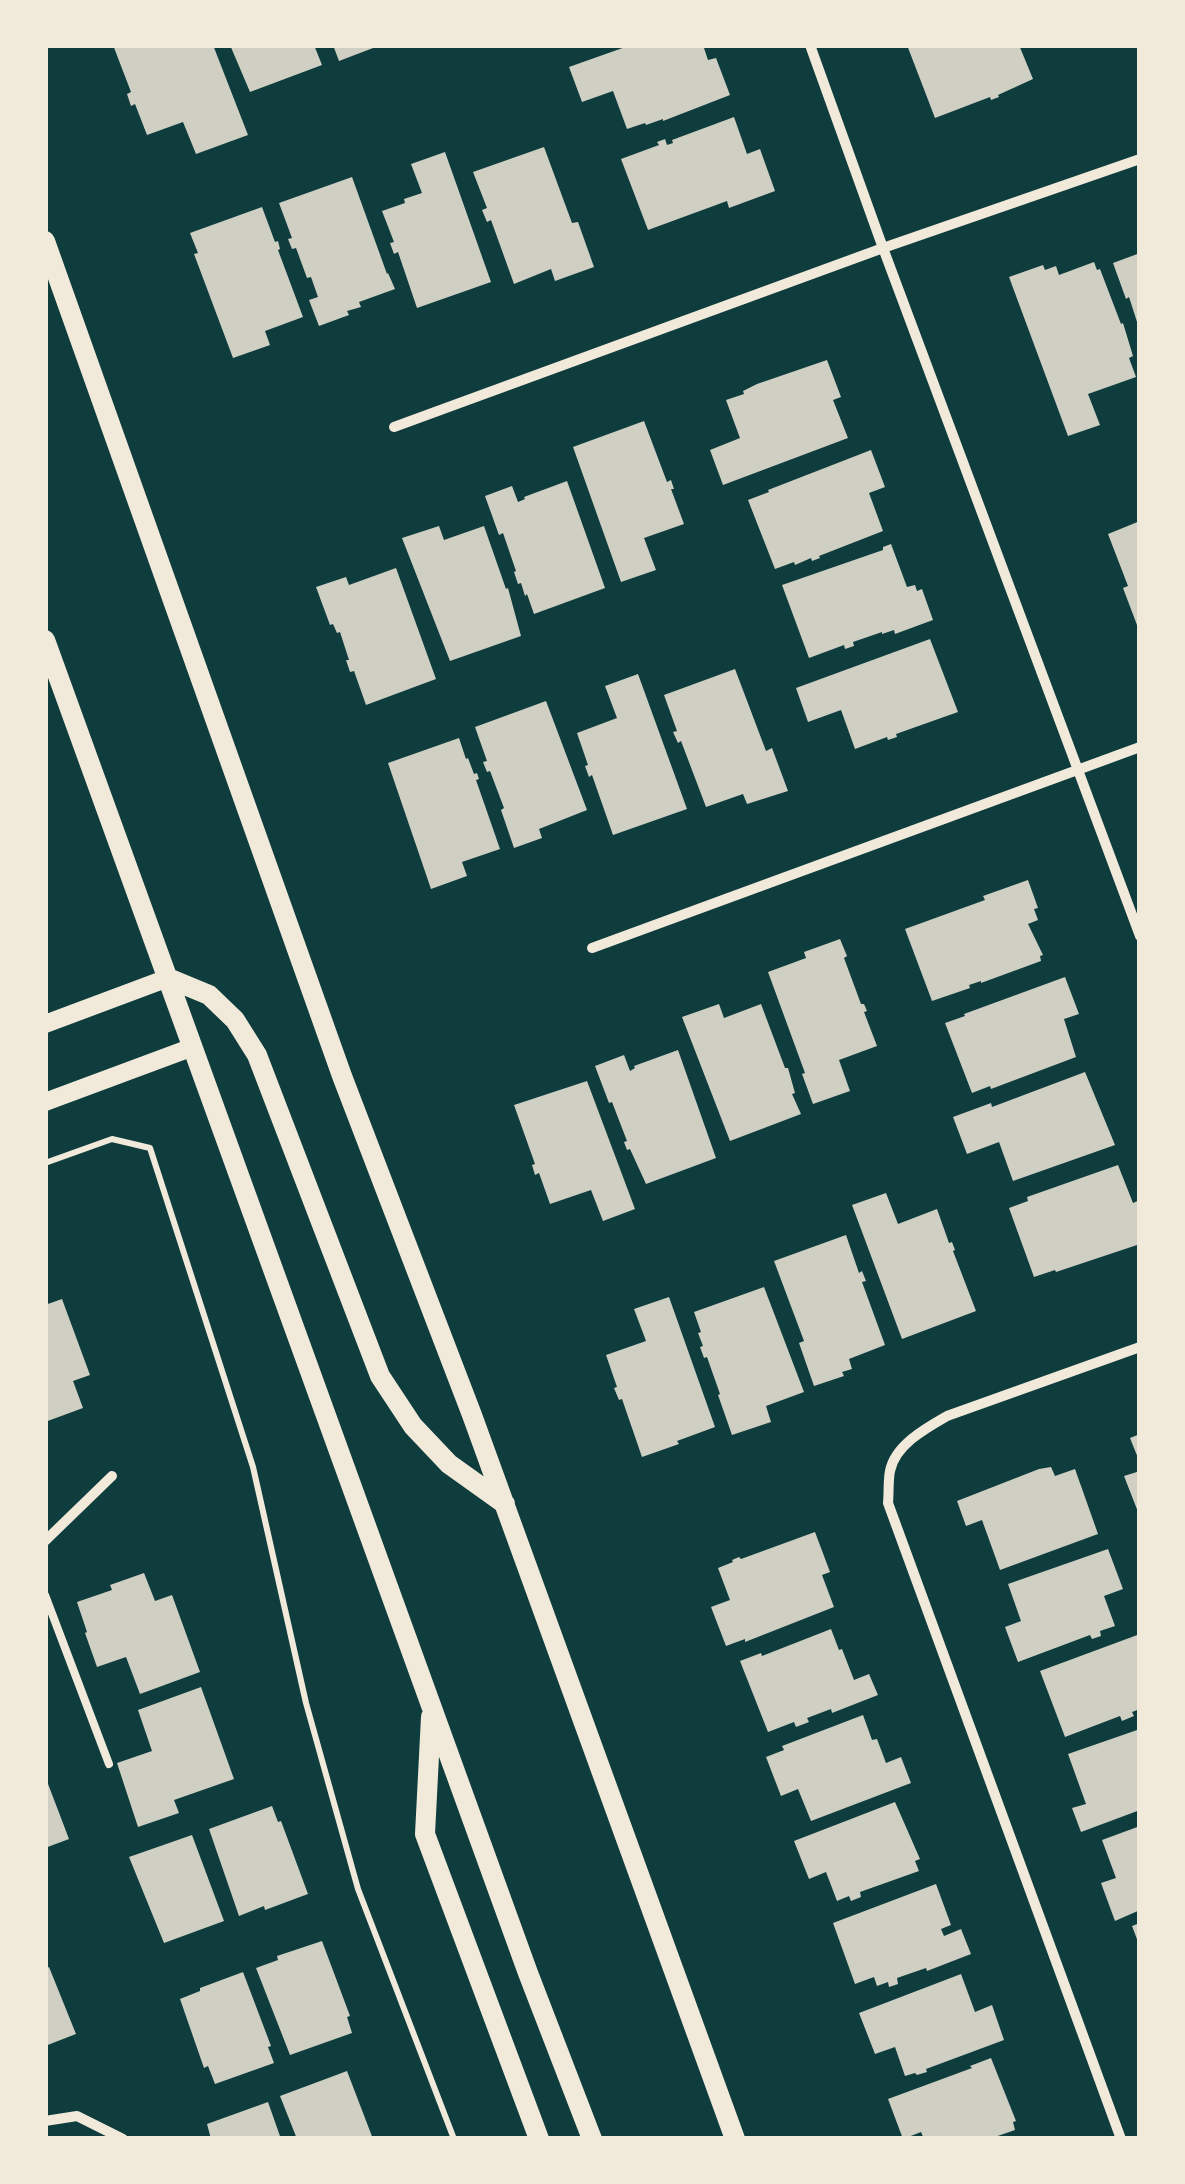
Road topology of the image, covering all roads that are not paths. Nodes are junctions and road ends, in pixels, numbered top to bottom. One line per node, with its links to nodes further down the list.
1 (810, 45): 4 (street)
2 (1140, 159): 4 (street)
3 (45, 242): 17 (main road)
4 (883, 248): 5 (street); 8 (street)
5 (394, 427)
6 (45, 640): 11 (main road)
7 (1140, 748): 8 (street)
8 (1078, 770): 9 (street); 10 (street)
9 (1140, 936)
10 (592, 948)
11 (168, 978): 12 (street); 13 (main road); 17 (main road)
12 (45, 1024)
13 (192, 1047): 14 (street); 20 (main road)
14 (45, 1102)
15 (1140, 1346): 27 (street)
16 (112, 1476): 18 (street)
17 (504, 1504): 26 (main road)
18 (45, 1541)
19 (45, 1594): 21 (lane)
20 (431, 1705): 24 (main road); 25 (main road)
21 (110, 1764)
22 (45, 2121): 23 (street)
23 (122, 2139)
24 (539, 2139)
25 (592, 2139)
26 (735, 2139)
27 (1121, 2139)

